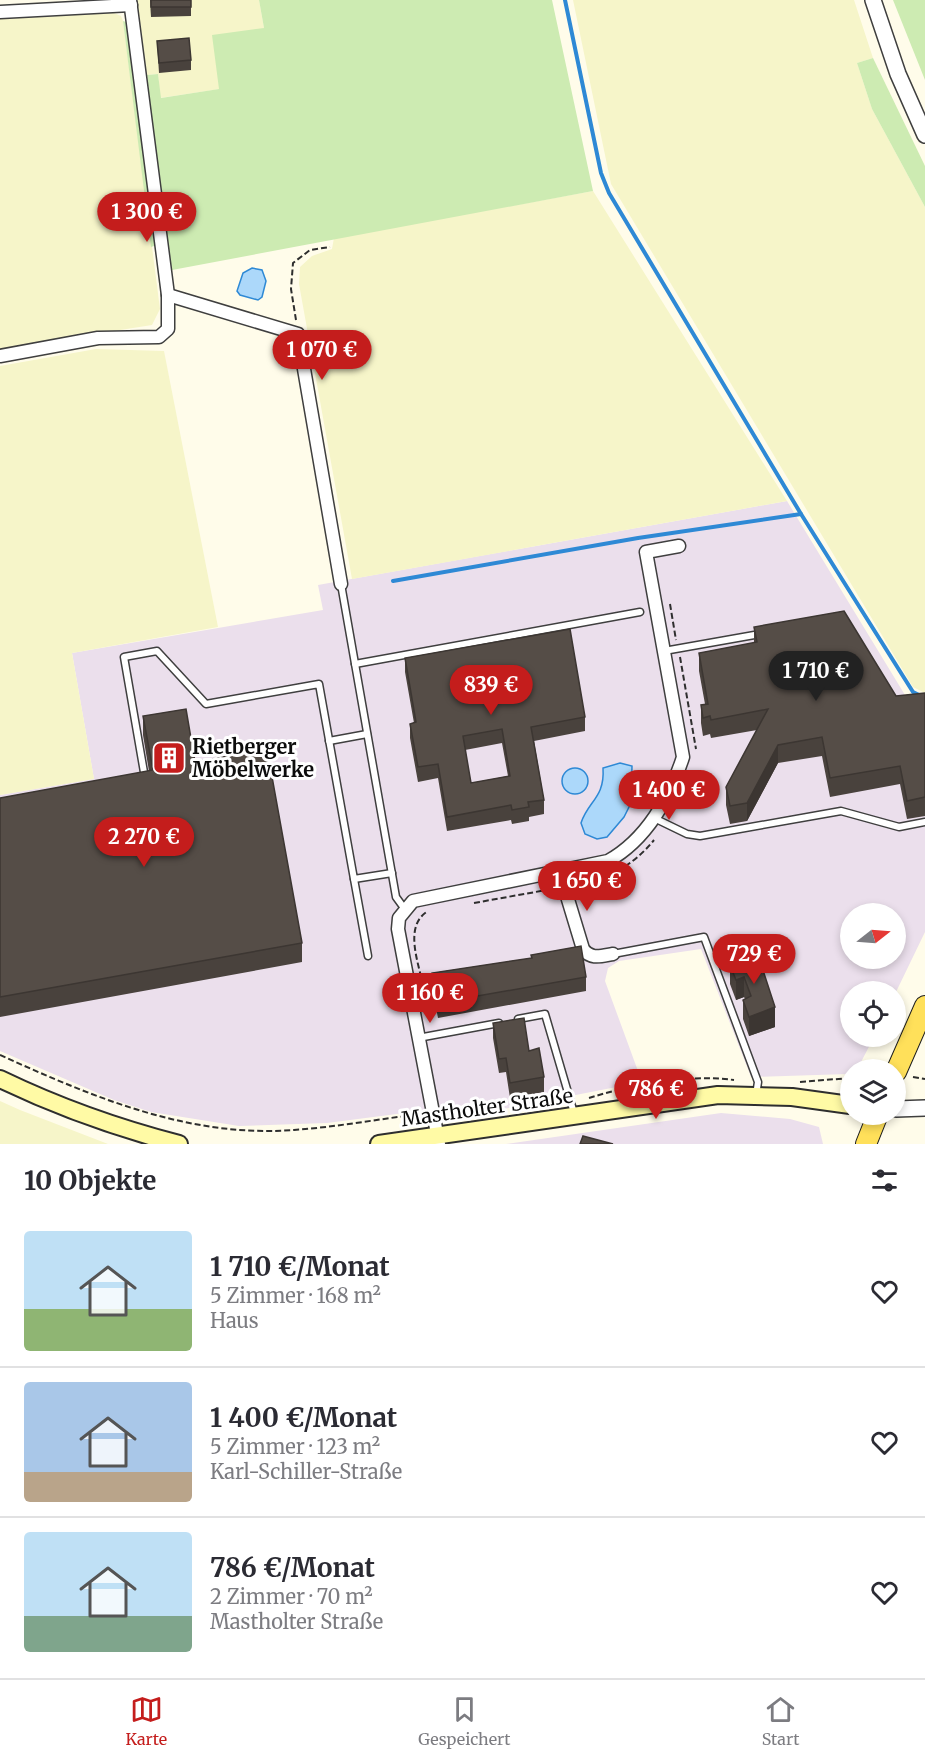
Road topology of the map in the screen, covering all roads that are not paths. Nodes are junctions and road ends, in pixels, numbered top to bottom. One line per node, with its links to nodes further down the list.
1 (873, 0): 4 (street)
2 (130, 2): 3 (street); 5 (street)
3 (0, 12)
4 (925, 135)
5 (168, 295): 6 (street); 8 (street)
6 (0, 356)
7 (679, 546): 11 (street)
8 (341, 584): 12 (lane)
9 (640, 612): 12 (lane)
10 (767, 633): 11 (lane)
11 (664, 651): 16 (street)
12 (355, 664): 13 (lane)
13 (367, 734): 14 (lane); 18 (lane)
14 (329, 741): 15 (lane); 20 (lane)
15 (146, 782)
16 (653, 818): 17 (lane); 19 (street)
17 (925, 822)
18 (392, 873): 20 (lane); 21 (lane)
19 (561, 873): 21 (street); 22 (street)
20 (354, 879): 23 (lane)
21 (404, 908): 25 (street)
22 (613, 954): 28 (lane)
23 (368, 956)
24 (925, 1006): 26 (main road)
25 (417, 1039): 32 (lane); 34 (street)
26 (902, 1059)
27 (0, 1079): 35 (main road)
28 (755, 1096): 29 (main road, Mastholter Straße); 32 (main road, Mastholter Straße)
29 (840, 1103)
30 (925, 1108): 31 (street)
31 (906, 1109)
32 (574, 1116): 34 (main road, Mastholter Straße)
33 (874, 1125): 37 (main road)
34 (439, 1140): 36 (main road, Mastholter Straße)
35 (179, 1144)
36 (380, 1144)
37 (866, 1144)

